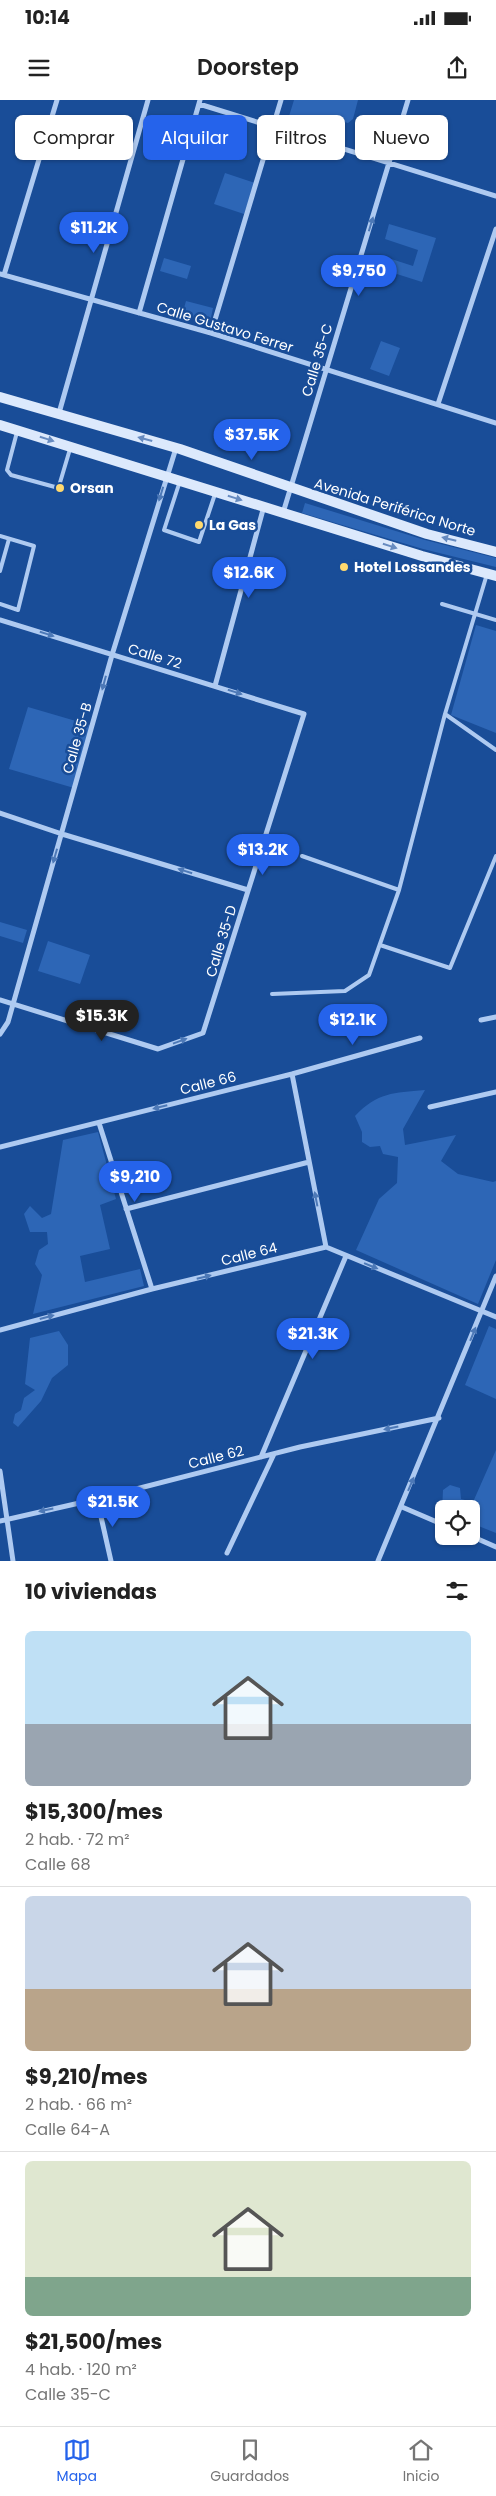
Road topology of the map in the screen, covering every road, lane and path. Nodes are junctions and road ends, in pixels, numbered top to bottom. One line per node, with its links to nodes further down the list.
1 (57, 100): 13 (street)
2 (148, 100): 14 (street)
3 (281, 100): 6 (street)
4 (408, 100): 10 (street, Calle 35-C)
5 (199, 102): 7 (street); 15 (street)
6 (277, 115)
7 (257, 122)
8 (345, 149): 10 (street)
9 (263, 160): 16 (street)
10 (390, 163): 11 (street); 17 (street, Calle 35-C, one-way to 10)
11 (496, 196)
12 (496, 229): 19 (street)
13 (2, 275): 14 (street, Calle Gustavo Ferrer)
14 (91, 301): 15 (street, Calle Gustavo Ferrer); 20 (street)
15 (139, 313): 16 (street, Calle Gustavo Ferrer)
16 (211, 334): 17 (street, Calle Gustavo Ferrer)
17 (326, 370): 19 (street, Calle Gustavo Ferrer); 28 (street, Calle 35-C)
18 (0, 398): 20 (main road, Avenida Periférica Norte)
19 (438, 404): 21 (street, Calle Gustavo Ferrer)
20 (59, 413): 25 (main road, Avenida Periférica Norte, one-way to 20)
21 (496, 422)
22 (0, 425): 23 (main road)
23 (18, 430): 24 (main road, one-way to 24); 24 (lane)
24 (71, 446): 26 (main road)
25 (176, 448): 26 (street, Calle 35-B); 28 (main road, Avenida Periférica Norte)
26 (166, 476): 27 (main road); 42 (street, Calle 35-B, one-way to 42)
27 (180, 480): 29 (main road); 29 (lane)
28 (291, 489): 31 (street, Calle 35-C); 34 (main road, Avenida Periférica Norte, one-way to 28)
29 (216, 492): 30 (main road, one-way to 30)
30 (264, 506): 31 (main road); 43 (street)
31 (283, 512): 36 (main road, one-way to 36)
32 (0, 536): 33 (lane)
33 (9, 539): 35 (lane); 37 (lane)
34 (496, 552)
35 (0, 571)
36 (492, 575): 39 (lane)
37 (0, 604)
38 (442, 604): 39 (lane)
39 (477, 614): 41 (lane); 45 (lane)
40 (0, 620): 42 (street, Calle 72, one-way to 42)
41 (496, 620)
42 (112, 655): 43 (street, Calle 72); 48 (street, Calle 35-B, one-way to 48)
43 (215, 686): 44 (street, Calle 72, one-way to 44)
44 (304, 714): 51 (street, Calle 35-D)
45 (445, 714): 46 (lane); 52 (lane)
46 (496, 750)
47 (0, 813): 48 (street)
48 (62, 834): 51 (street, one-way to 48); 56 (street, Calle 35-B, one-way to 56)
49 (302, 856): 52 (lane)
50 (496, 856): 53 (lane)
51 (248, 890): 56 (street, Calle 35-D, one-way to 51)
52 (399, 890): 53 (lane)
53 (380, 945): 54 (lane)
54 (272, 994)
55 (0, 1000): 56 (street)
56 (14, 1004): 59 (street, Calle 35-B)
57 (496, 1017): 58 (street)
58 (481, 1020)
59 (0, 1034)
60 (420, 1038): 61 (street, Calle 66)
61 (292, 1074): 64 (street, Calle 66, one-way to 64); 66 (street)
62 (496, 1092): 63 (street)
63 (430, 1108)
64 (99, 1123): 65 (street, Calle 66); 67 (street)
65 (0, 1147)
66 (309, 1162): 67 (street); 68 (street, one-way to 66)
67 (126, 1209): 71 (street)
68 (326, 1247): 69 (street); 71 (street, Calle 64, one-way to 68)
69 (346, 1256): 72 (street, one-way to 72); 77 (street)
70 (496, 1276): 72 (street)
71 (152, 1289): 74 (street, Calle 64, one-way to 71)
72 (482, 1312): 73 (street); 75 (street, one-way to 72)
73 (496, 1318)
74 (0, 1330)
75 (439, 1418): 76 (street, Calle 62, one-way to 76); 80 (street, one-way to 75)
76 (274, 1454): 77 (street, Calle 62); 86 (street)
77 (261, 1457): 79 (street, Calle 62)
78 (0, 1471): 81 (street)
79 (96, 1499): 81 (street, Calle 62, one-way to 81); 88 (street)
80 (402, 1507): 83 (street); 89 (street)
81 (7, 1519): 82 (street, Calle 62); 87 (street)
82 (0, 1520)
83 (435, 1521)
84 (480, 1540): 85 (street)
85 (496, 1547)
86 (227, 1553)
87 (13, 1561)
88 (111, 1561)
89 (378, 1561)

